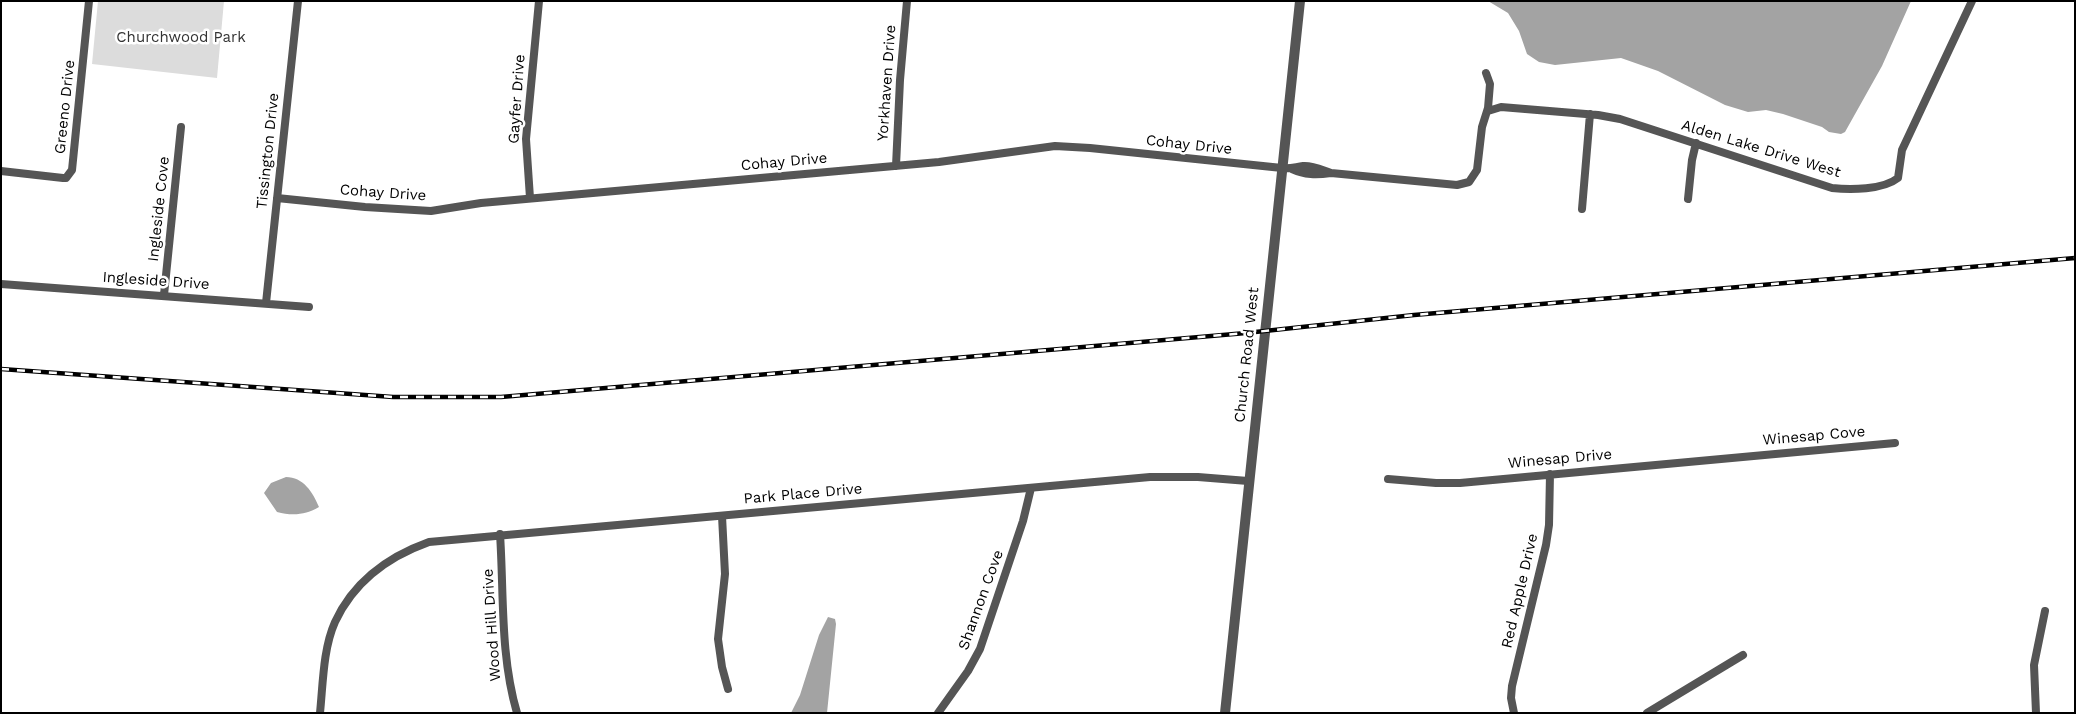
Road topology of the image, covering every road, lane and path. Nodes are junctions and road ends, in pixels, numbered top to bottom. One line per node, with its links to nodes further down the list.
1 (89, 1): 14 (street, Greeno Drive)
2 (298, 1): 15 (street, Tissington Drive)
3 (539, 1): 16 (street, Gayfer Drive)
4 (907, 1): 12 (street, Yorkhaven Drive)
5 (1300, 1): 13 (street, Church Road West)
6 (1971, 3): 11 (street, Alden Lake Drive West)
7 (1486, 73): 8 (street)
8 (1488, 111): 9 (street, Alden Lake Drive West); 13 (street, Cohay Drive)
9 (1590, 114): 11 (street, Alden Lake Drive West); 18 (street)
10 (181, 126): 20 (street, Ingleside Cove)
11 (1696, 143): 17 (street)
12 (896, 166): 13 (street, Cohay Drive); 16 (street, Cohay Drive)
13 (1287, 169): 27 (street, Church Road West)
14 (1, 171)
15 (277, 198): 16 (street, Cohay Drive); 21 (street, Tissington Drive)
16 (530, 198)
17 (1688, 199)
18 (1582, 209)
19 (1, 284): 20 (street, Ingleside Drive)
20 (164, 295): 21 (street, Ingleside Drive)
21 (266, 303): 22 (street, Ingleside Drive)
22 (309, 307)
23 (1896, 443): 24 (street, Winesap Cove)
24 (1734, 458): 25 (street, Winesap Drive)
25 (1550, 474): 26 (street, Winesap Drive); 38 (street, Red Apple Drive)
26 (1388, 479)
27 (1248, 481): 28 (street, Park Place Drive); 37 (street, Church Road West)
28 (1031, 488): 29 (street, Park Place Drive); 36 (street, Shannon Cove)
29 (722, 516): 30 (street, Park Place Drive); 33 (street)
30 (500, 534): 34 (street, Park Place Drive); 35 (street, Wood Hill Drive)
31 (2045, 611): 40 (street)
32 (1743, 655): 39 (street)
33 (728, 689)
34 (320, 713)
35 (518, 713)
36 (938, 713)
37 (1225, 713)
38 (1514, 713)
39 (1647, 713)
40 (2036, 713)

